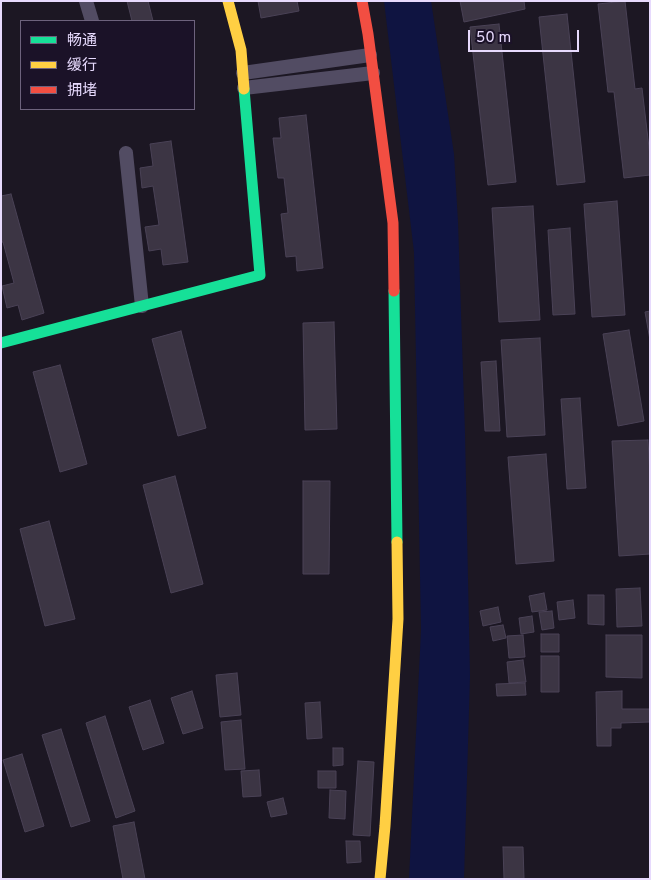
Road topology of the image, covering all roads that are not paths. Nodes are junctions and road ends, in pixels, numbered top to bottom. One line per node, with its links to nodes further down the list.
1 (86, 1): 4 (street)
2 (228, 1): 7 (street)
3 (362, 1): 5 (street)
4 (92, 20)
5 (370, 54): 6 (street); 7 (street)
6 (373, 72): 8 (street); 12 (street)
7 (243, 73): 8 (street)
8 (244, 88): 10 (street)
9 (126, 153): 10 (street)
10 (142, 306): 11 (street)
11 (1, 343)
12 (380, 879)

